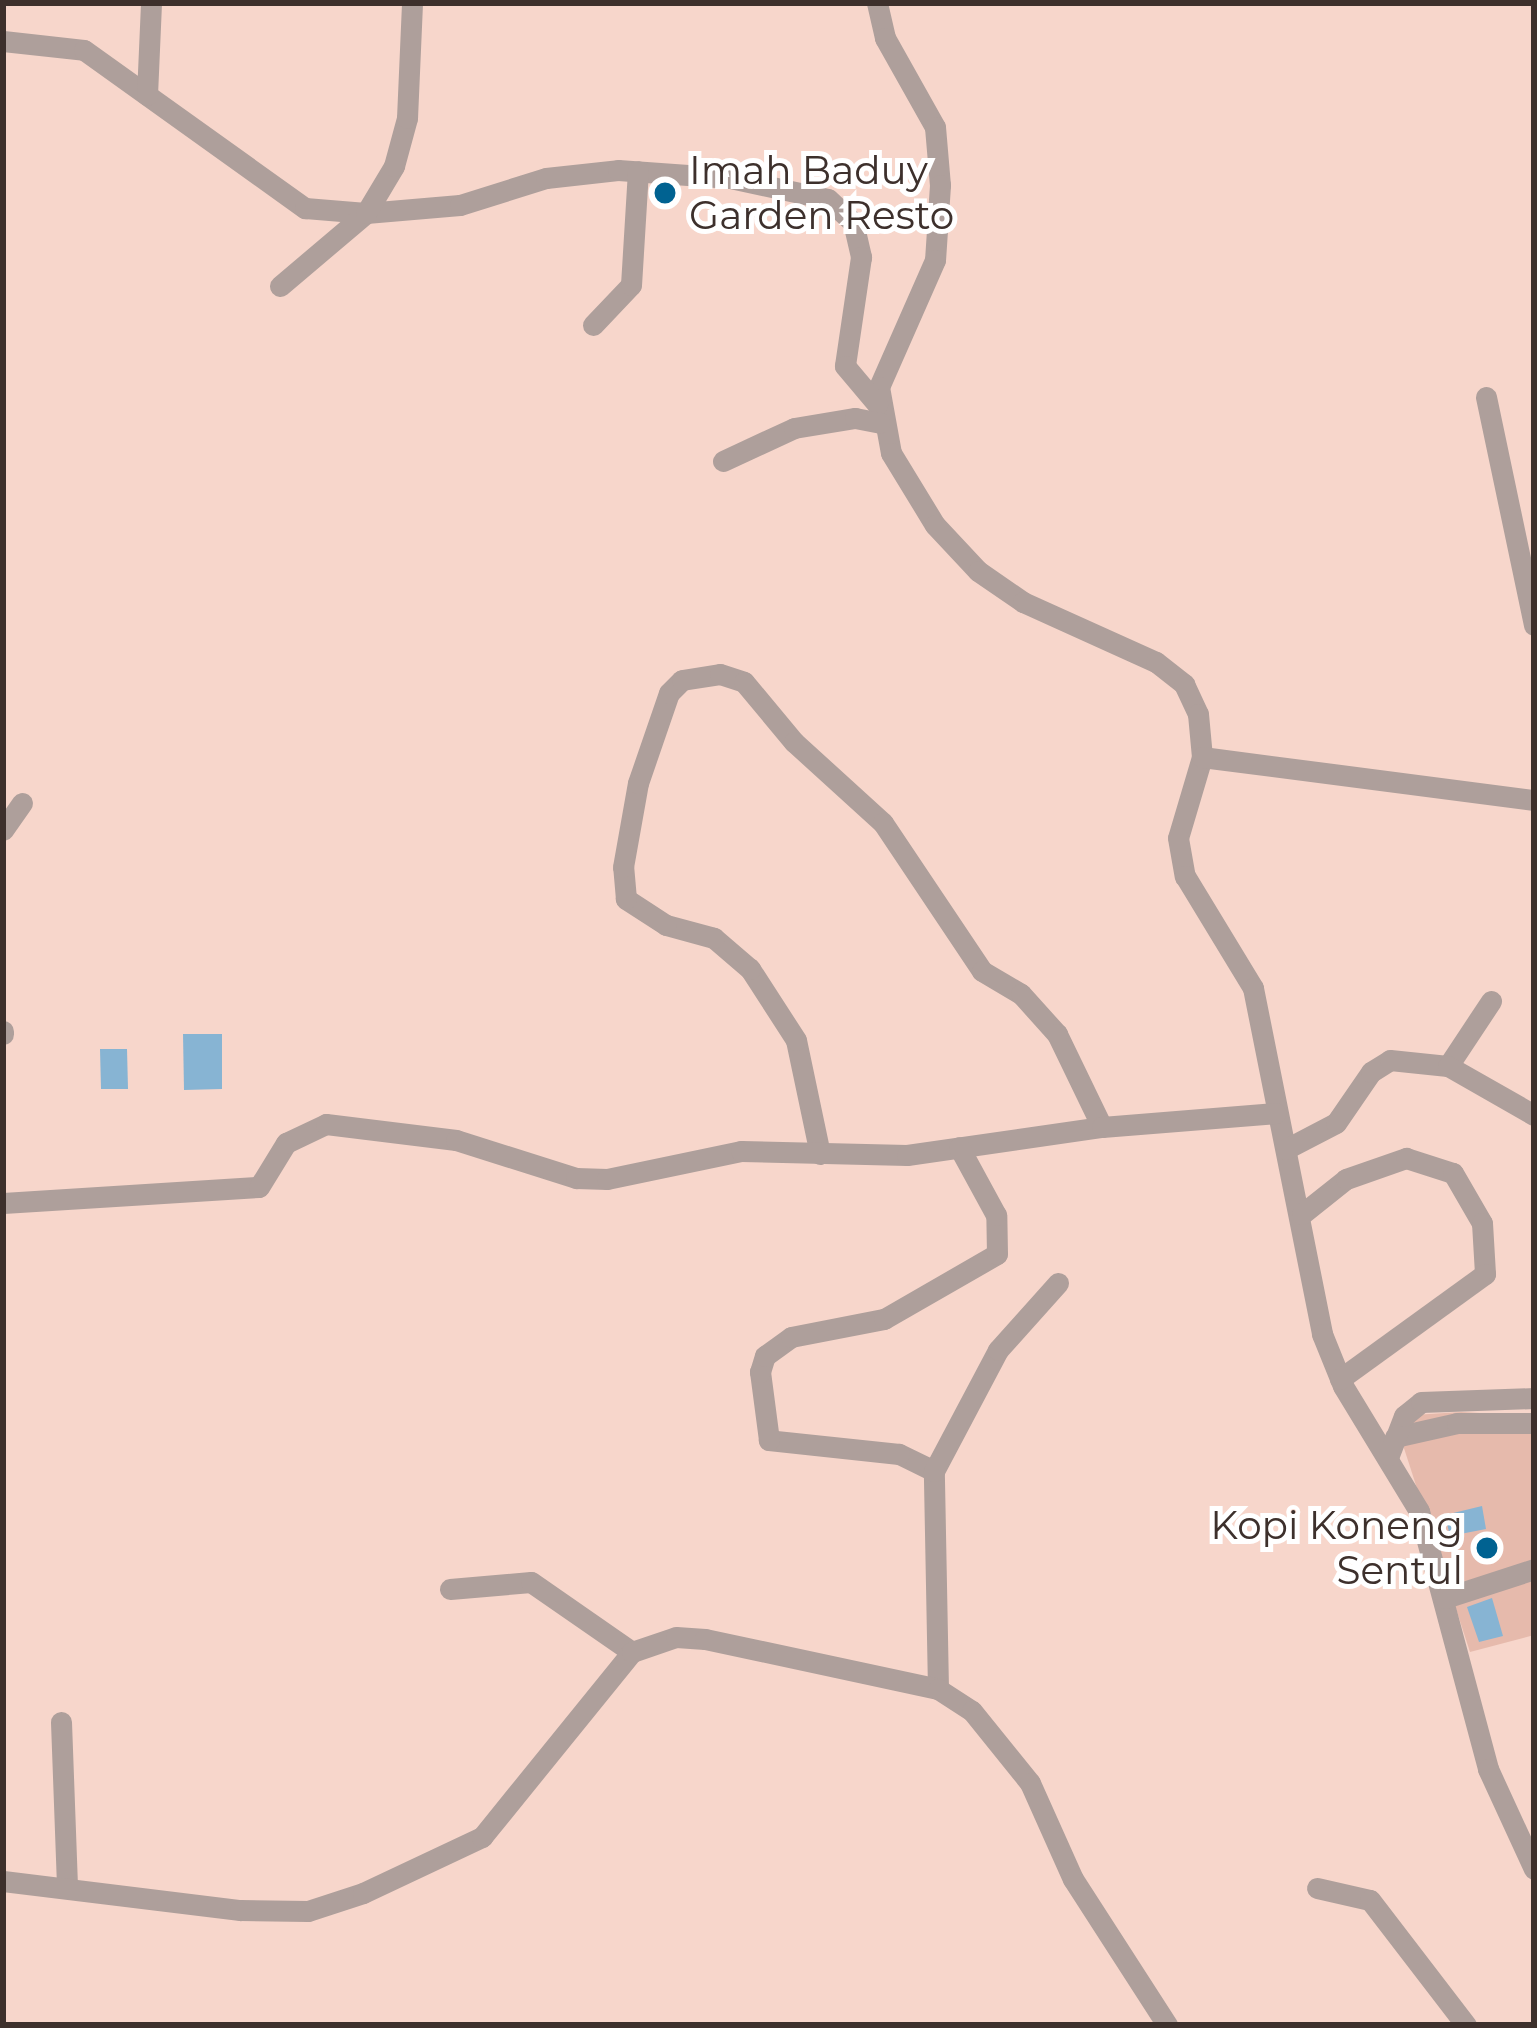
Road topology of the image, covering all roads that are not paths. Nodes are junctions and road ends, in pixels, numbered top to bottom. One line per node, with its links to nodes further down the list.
1 (151, 3): 5 (street)
2 (412, 3): 7 (street)
3 (877, 3): 11 (street)
4 (3, 41): 5 (street)
5 (147, 95): 7 (street)
6 (638, 171): 7 (street); 9 (street); 11 (street)
7 (366, 213): 8 (street)
8 (280, 286)
9 (593, 325)
10 (1486, 397): 13 (street)
11 (878, 413): 12 (street); 14 (street)
12 (723, 461)
13 (1534, 626)
14 (1202, 757): 15 (street); 20 (street)
15 (1534, 800)
16 (22, 803): 17 (street)
17 (3, 830)
18 (1491, 1001): 19 (street)
19 (1448, 1066): 21 (street); 24 (street)
20 (1275, 1113): 22 (street); 24 (street)
21 (1534, 1115)
22 (1102, 1126): 23 (street); 25 (street)
23 (959, 1147): 25 (street); 33 (street)
24 (1286, 1149): 27 (street)
25 (820, 1154): 26 (street)
26 (3, 1203)
27 (1303, 1214): 29 (street); 29 (street)
28 (1058, 1283): 33 (street)
29 (1340, 1379): 32 (street)
30 (1534, 1398): 32 (street)
31 (1534, 1424): 32 (street)
32 (1392, 1446): 36 (street)
33 (934, 1471): 38 (street)
34 (1534, 1569): 36 (street)
35 (450, 1589): 37 (street)
36 (1445, 1598): 40 (street)
37 (632, 1652): 38 (street); 42 (street)
38 (938, 1689): 44 (street)
39 (61, 1722): 42 (street)
40 (1534, 1869)
41 (3, 1881): 42 (street)
42 (68, 1886)
43 (1318, 1888): 45 (street)
44 (1167, 2025)
45 (1466, 2025)

